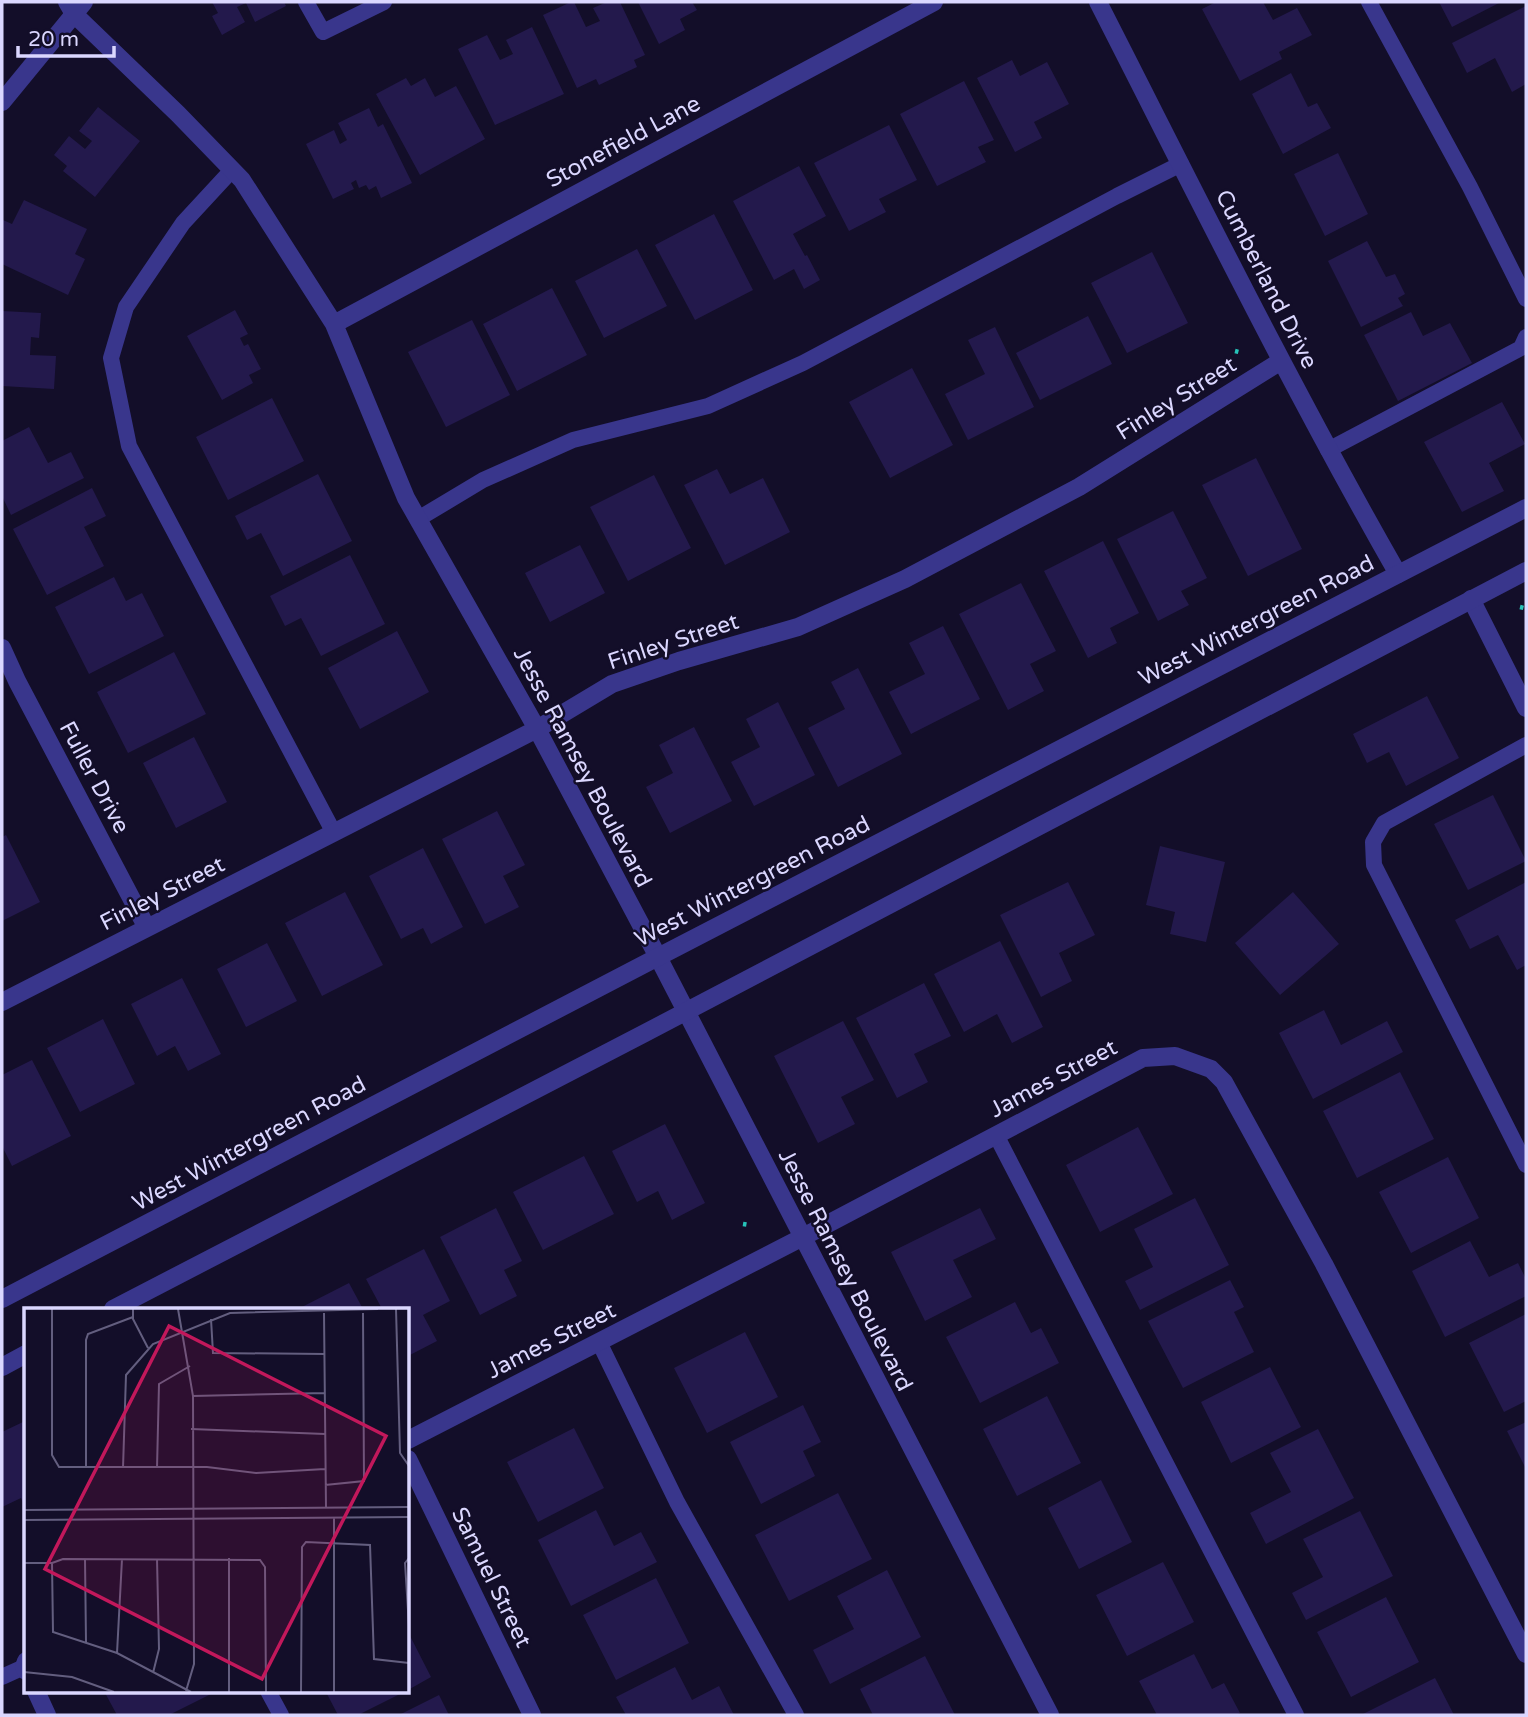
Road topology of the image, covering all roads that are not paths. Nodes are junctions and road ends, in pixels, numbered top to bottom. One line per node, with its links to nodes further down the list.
1 (306, 2): 2 (lane)
2 (384, 2)
3 (934, 2): 11 (street, Stonefield Lane)
4 (1098, 2): 8 (street, Cumberland Drive)
5 (1369, 2): 10 (lane)
6 (74, 6): 7 (street); 9 (street, Jesse Ramsey Boulevard)
7 (2, 102)
8 (1181, 164): 13 (street, Cumberland Drive); 16 (lane)
9 (233, 170): 11 (street, Jesse Ramsey Boulevard); 24 (lane)
10 (1526, 299)
11 (334, 324): 16 (street, Jesse Ramsey Boulevard)
12 (1526, 337): 14 (lane)
13 (1281, 361): 14 (street, Cumberland Drive); 22 (street, Finley Street)
14 (1328, 450): 18 (street, Cumberland Drive)
15 (1526, 508): 18 (street, West Wintergreen Road)
16 (418, 519): 22 (street, Jesse Ramsey Boulevard)
17 (1526, 571): 19 (street)
18 (1398, 575): 26 (street, West Wintergreen Road)
19 (1471, 599): 21 (street); 28 (street)
20 (2, 648): 25 (street, Fuller Drive)
21 (1526, 708)
22 (537, 729): 24 (street, Finley Street); 26 (street, Jesse Ramsey Boulevard)
23 (1526, 745): 30 (lane)
24 (334, 833): 25 (street, Finley Street)
25 (147, 928): 27 (street, Finley Street)
26 (658, 957): 28 (street, Jesse Ramsey Boulevard); 32 (street, West Wintergreen Road)
27 (2, 1002)
28 (685, 1012): 31 (street, Jesse Ramsey Boulevard); 33 (street)
29 (996, 1135): 31 (street, James Street); 39 (street, James Street); 49 (lane)
30 (1526, 1165)
31 (802, 1238): 34 (street, James Street); 48 (street, Jesse Ramsey Boulevard)
32 (2, 1299)
33 (115, 1308)
34 (599, 1342): 37 (street, James Street); 47 (lane)
35 (24, 1355): 36 (street)
36 (2, 1367)
37 (410, 1439)
38 (410, 1463): 46 (street, Samuel Street)
39 (1526, 1654)
40 (24, 1667): 41 (lane)
41 (2, 1677)
42 (36, 1692): 44 (street)
43 (269, 1692): 45 (lane)
44 (47, 1715)
45 (281, 1715)
46 (532, 1715)
47 (796, 1715)
48 (1050, 1715)
49 (1296, 1715)

